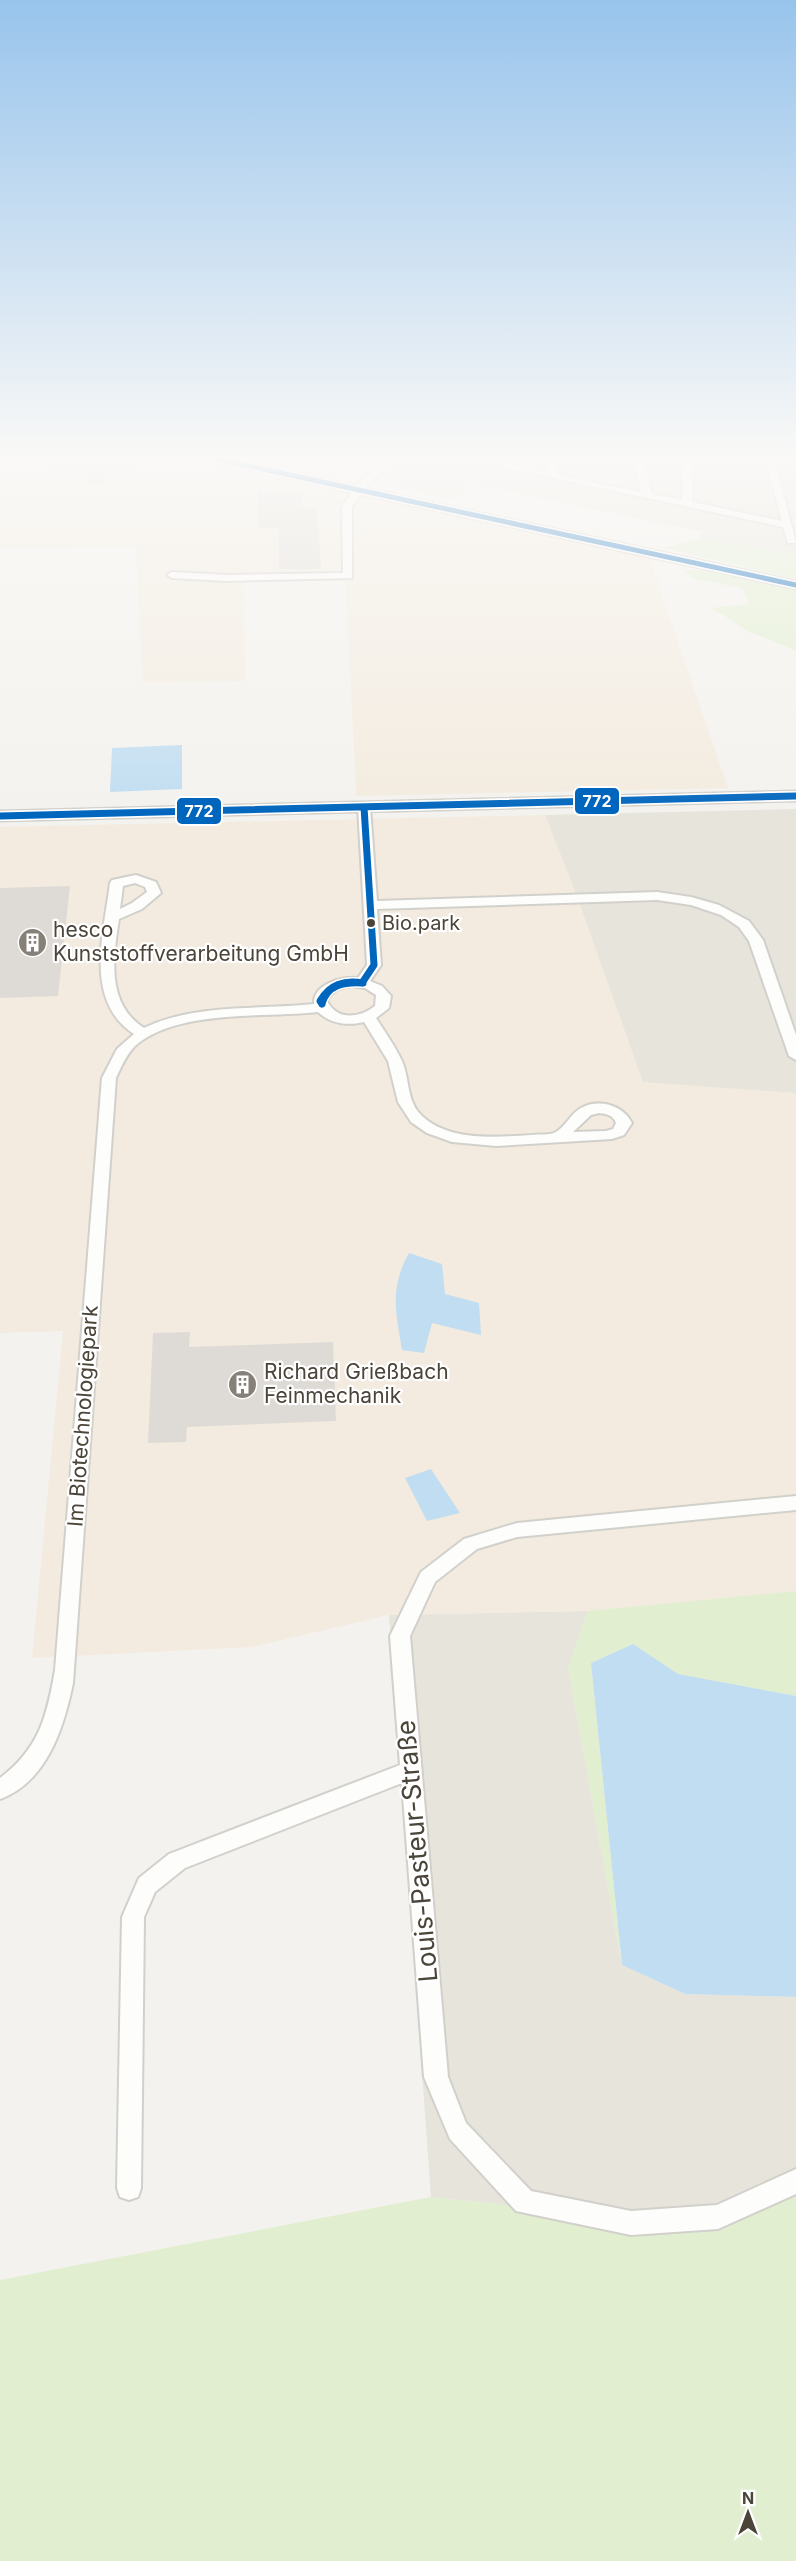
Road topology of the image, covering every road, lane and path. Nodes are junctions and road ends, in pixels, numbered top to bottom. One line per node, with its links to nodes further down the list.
1 (218, 578): 2 (street)
2 (256, 578)
3 (762, 578): 4 (street)
4 (796, 585)
5 (796, 796): 6 (street)
6 (364, 807): 7 (street); 8 (street)
7 (0, 816)
8 (370, 905): 10 (street); 14 (street)
9 (112, 917): 9 (street); 13 (street)
10 (362, 983): 11 (street); 12 (street)
11 (322, 1007): 12 (street, Im Biotechnologiepark); 13 (street, Im Biotechnologiepark)
12 (368, 1017): 15 (street)
13 (143, 1033): 18 (street, Im Biotechnologiepark)
14 (796, 1056)
15 (558, 1137)
16 (796, 1503): 17 (street, Louis-Pasteur-Straße)
17 (410, 1770): 19 (street, Louis-Pasteur-Straße); 20 (street)
18 (0, 1790)
19 (796, 2181)
20 (129, 2188)

